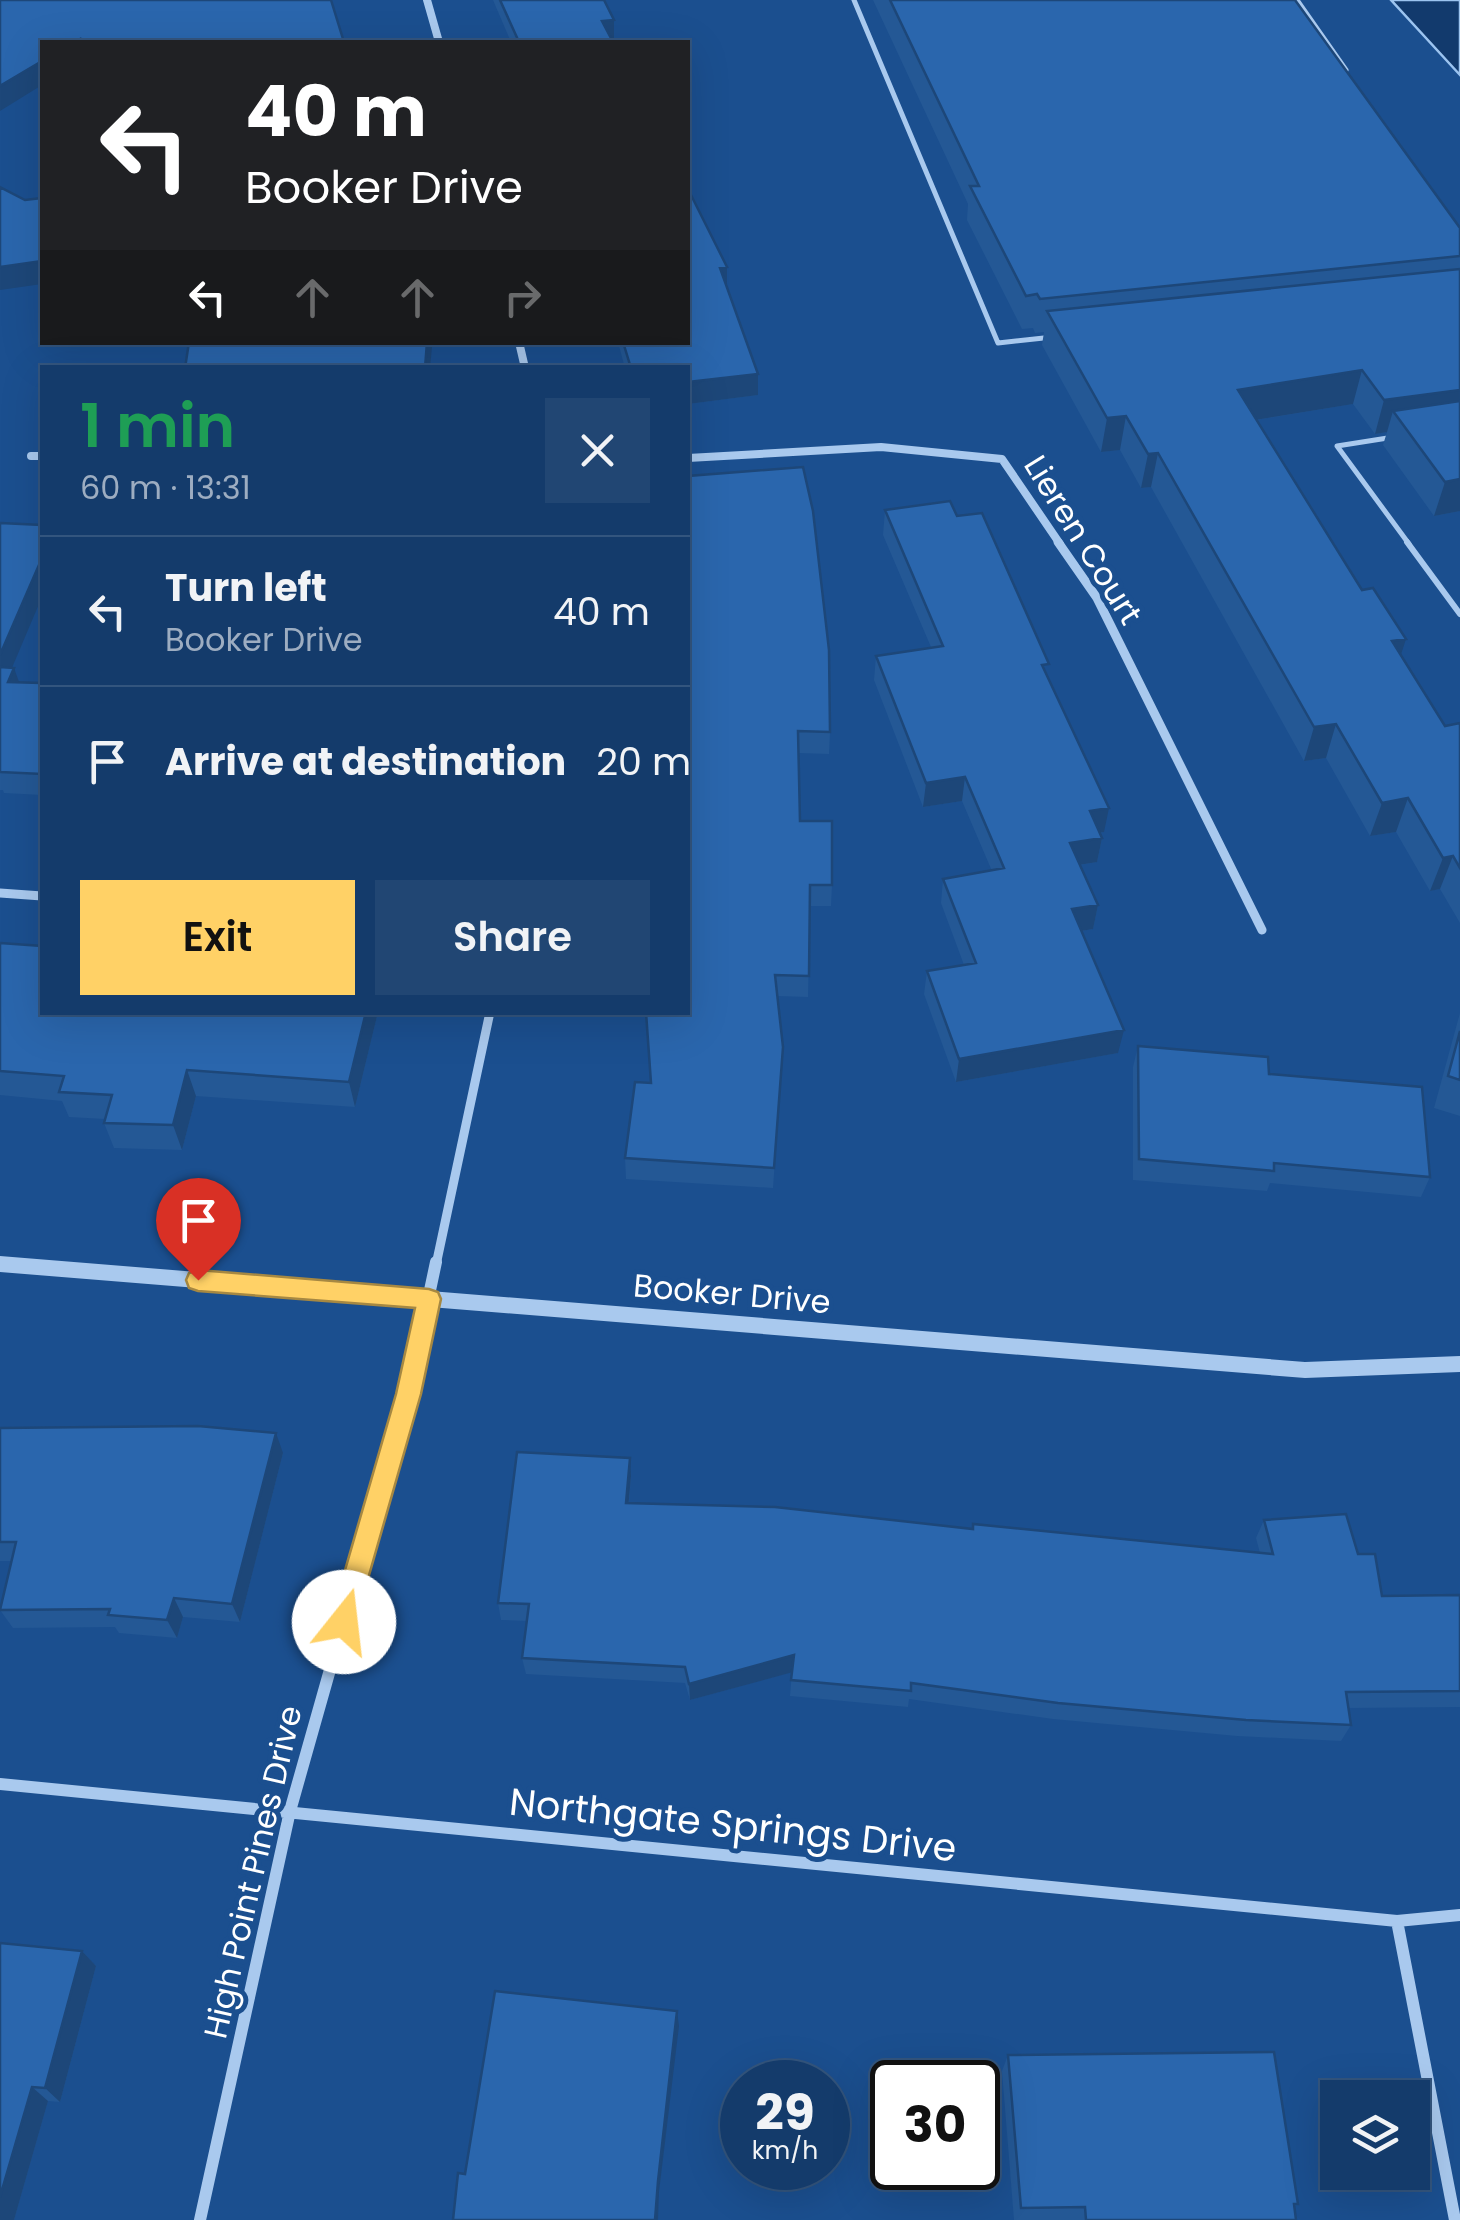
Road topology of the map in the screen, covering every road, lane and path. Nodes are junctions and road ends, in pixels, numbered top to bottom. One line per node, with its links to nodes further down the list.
1 (427, 0): 4 (street)
2 (854, 0): 6 (lane)
3 (1298, 0): 5 (lane)
4 (438, 40)
5 (1352, 79)
6 (1056, 337)
7 (1408, 435): 11 (lane)
8 (31, 456): 9 (street)
9 (40, 456)
10 (690, 458): 14 (street, Lieren Court)
11 (1460, 614)
12 (0, 893): 13 (street)
13 (40, 896)
14 (1262, 930)
15 (489, 1015): 17 (street, High Point Pines Drive)
16 (0, 1264): 17 (street, Booker Drive)
17 (429, 1299): 18 (street, Booker Drive); 20 (street, High Point Pines Drive)
18 (1460, 1364)
19 (0, 1784): 20 (street, Northgate Springs Drive)
20 (290, 1812): 22 (street, Northgate Springs Drive); 23 (street, High Point Pines Drive)
21 (1460, 1915): 22 (street, Northgate Springs Drive)
22 (1398, 1921): 24 (street)
23 (200, 2220)
24 (1455, 2220)

